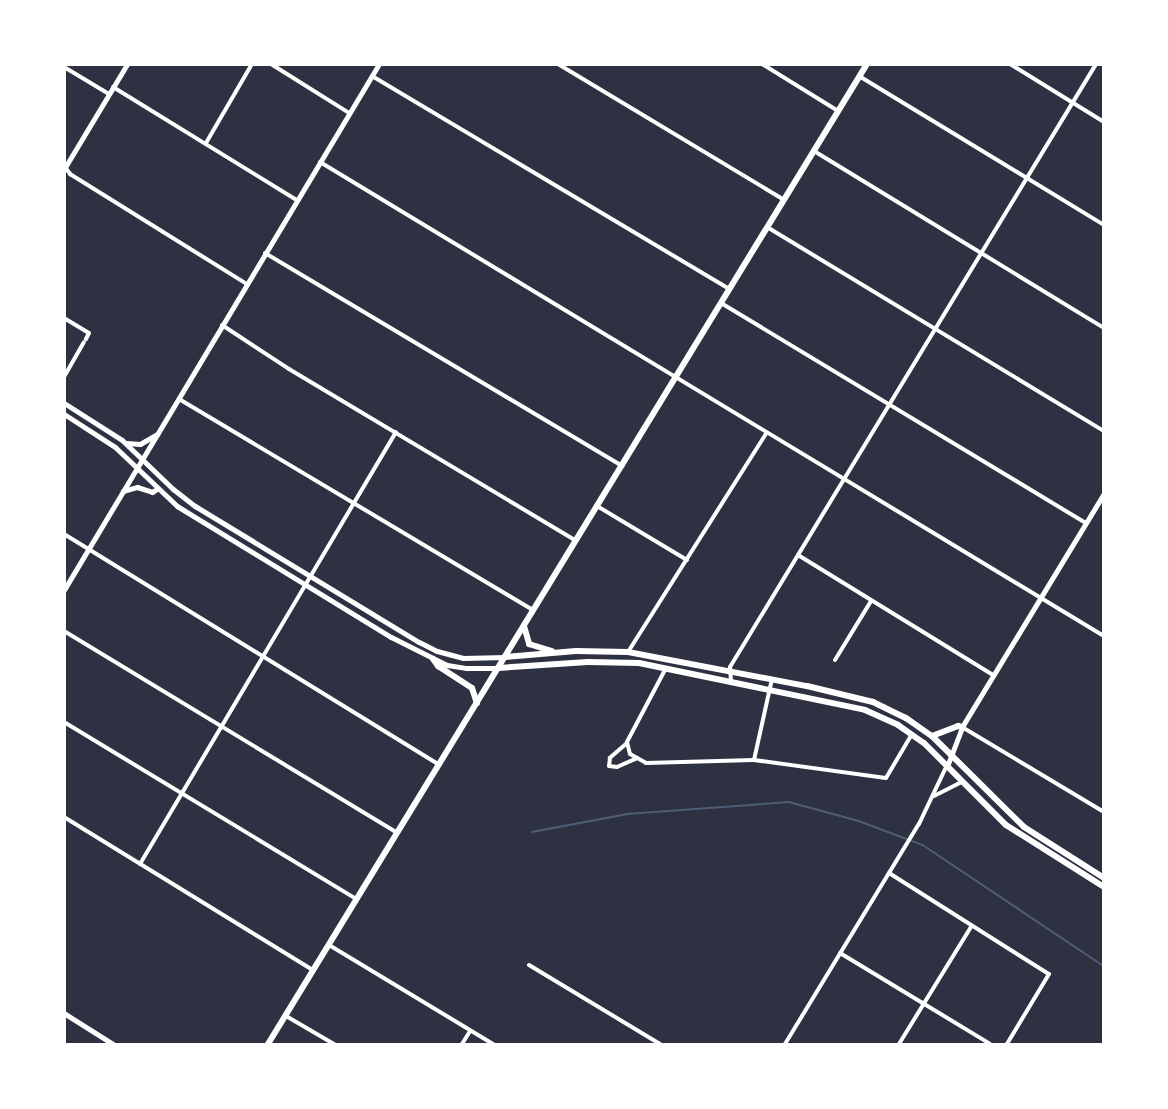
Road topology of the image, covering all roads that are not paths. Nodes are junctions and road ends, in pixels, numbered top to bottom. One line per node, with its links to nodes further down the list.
1 (127, 64): 13 (main road)
2 (252, 64): 19 (street)
3 (271, 64): 17 (street)
4 (379, 64): 11 (street)
5 (558, 64): 25 (street)
6 (762, 64): 16 (street)
7 (867, 64): 12 (main road)
8 (1010, 64): 15 (street)
9 (1096, 64): 15 (street)
10 (64, 68): 14 (street)
11 (372, 76): 17 (street); 31 (street)
12 (859, 76): 16 (main road); 23 (street)
13 (113, 87): 14 (main road); 19 (street)
14 (109, 94): 22 (main road)
15 (1073, 103): 18 (street); 23 (street)
16 (838, 111): 20 (main road)
17 (349, 113): 21 (street)
18 (1104, 122)
19 (206, 143): 24 (street)
20 (814, 151): 25 (main road); 29 (street)
21 (320, 162): 24 (street); 38 (street)
22 (65, 168): 30 (street)
23 (1028, 178): 26 (street); 29 (street)
24 (297, 200): 28 (street)
25 (784, 200): 27 (main road)
26 (1104, 225)
27 (767, 227): 31 (main road); 36 (street)
28 (265, 253): 30 (street); 49 (street)
29 (981, 254): 35 (street); 36 (street)
30 (247, 284): 34 (street)
31 (730, 289): 32 (main road)
32 (721, 303): 38 (main road); 41 (street)
33 (64, 318): 37 (street)
34 (222, 325): 39 (street); 44 (street)
35 (1104, 328)
36 (936, 330): 41 (street); 43 (street)
37 (64, 377)
38 (676, 378): 46 (street); 49 (main road)
39 (179, 399): 45 (street); 55 (street)
40 (64, 403): 47 (main road)
41 (891, 405): 51 (street); 57 (street)
42 (64, 414): 50 (main road)
43 (1104, 431)
44 (396, 432): 55 (street); 59 (street)
45 (157, 434): 47 (main road); 48 (street)
46 (766, 434): 51 (street); 62 (street)
47 (126, 443): 48 (main road)
48 (142, 459): 50 (street); 63 (main road)
49 (622, 466): 56 (main road)
50 (136, 469): 52 (main road); 53 (street)
51 (844, 480): 61 (street); 66 (street)
52 (158, 489): 53 (main road); 64 (main road)
53 (123, 491): 60 (street)
54 (1104, 493): 57 (street)
55 (354, 504): 63 (street); 68 (street)
56 (597, 506): 59 (main road); 62 (street)
57 (1085, 524): 66 (street)
58 (64, 534): 60 (street)
59 (576, 540): 68 (main road)
60 (88, 550): 65 (street); 75 (street)
61 (798, 555): 67 (street); 80 (street)
62 (687, 560): 72 (street)
63 (311, 577): 64 (street); 74 (main road)
64 (305, 584): 75 (street); 76 (main road)
65 (64, 590)
66 (1041, 596): 71 (street); 81 (street)
67 (871, 601): 77 (street); 81 (street)
68 (533, 610): 69 (main road)
69 (524, 626): 73 (main road); 74 (main road)
70 (64, 631): 87 (street)
71 (1104, 636)
72 (628, 652): 73 (main road); 80 (main road)
73 (559, 653): 74 (main road)
74 (505, 657): 78 (main road)
75 (262, 658): 87 (street); 96 (street)
76 (433, 659): 78 (main road); 85 (main road)
77 (836, 660)
78 (498, 668): 79 (main road); 85 (main road)
79 (666, 668): 83 (main road); 91 (street)
80 (730, 671): 82 (main road); 83 (street)
81 (993, 675): 88 (street)
82 (772, 679): 84 (street); 90 (main road)
83 (731, 681): 84 (main road)
84 (769, 689): 89 (main road); 94 (street)
85 (477, 704): 96 (main road)
86 (64, 722): 98 (street)
87 (222, 726): 98 (street); 102 (street)
88 (962, 727): 90 (main road); 92 (street); 100 (street)
89 (912, 734): 94 (street); 95 (main road)
90 (932, 736): 92 (main road)
91 (627, 742): 93 (street); 93 (street)
92 (952, 754): 95 (street); 105 (main road)
93 (637, 758): 94 (street)
94 (754, 760)
95 (948, 764): 97 (main road); 99 (street)
96 (440, 765): 102 (main road)
97 (963, 782): 99 (street); 106 (main road)
98 (182, 794): 103 (street); 107 (street)
99 (933, 796): 104 (street)
100 (1104, 812)
101 (64, 817): 103 (street)
102 (398, 833): 107 (main road)
103 (140, 864): 112 (street)
104 (889, 873): 108 (street); 110 (street)
105 (1104, 878)
106 (1104, 887)
107 (357, 900): 109 (main road)
108 (971, 927): 113 (street); 126 (street)
109 (329, 945): 112 (main road); 116 (street)
110 (840, 953): 113 (street); 123 (street)
111 (529, 965): 122 (street)
112 (314, 970): 115 (main road)
113 (924, 1004): 124 (street); 125 (street)
114 (64, 1013): 117 (street)
115 (286, 1016): 118 (main road); 119 (street)
116 (470, 1031): 120 (street); 121 (street)
117 (113, 1044)
118 (268, 1044)
119 (334, 1044)
120 (462, 1044)
121 (493, 1044)
122 (660, 1044)
123 (784, 1044)
124 (899, 1044)
125 (990, 1044)
126 (1007, 1044)

